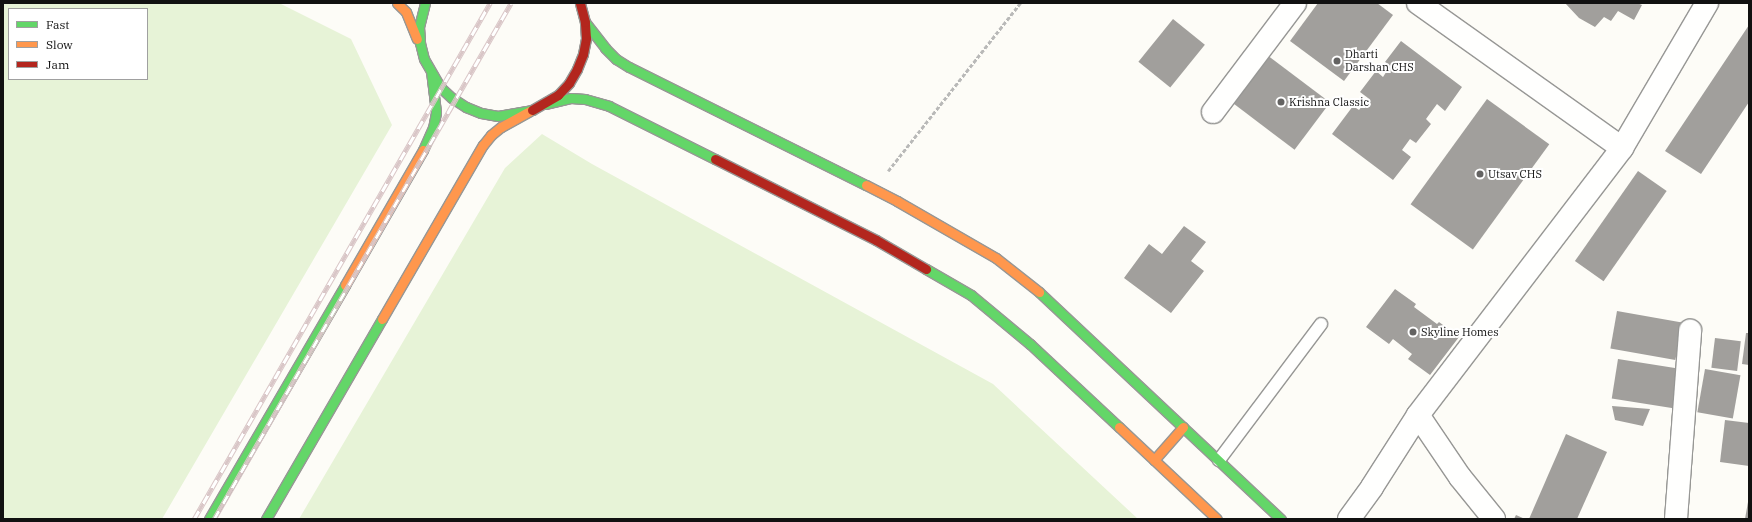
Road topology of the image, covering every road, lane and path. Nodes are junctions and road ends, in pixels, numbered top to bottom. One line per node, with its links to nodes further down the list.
1 (397, 3): 9 (street)
2 (425, 3): 9 (street)
3 (580, 3): 8 (street)
4 (1020, 3): 15 (path)
5 (1295, 3): 13 (street)
6 (1420, 3): 14 (street)
7 (1707, 3): 14 (street)
8 (585, 22): 11 (street); 15 (street)
9 (424, 59): 10 (street)
10 (431, 74): 12 (street); 22 (street)
11 (545, 104): 12 (street); 20 (street)
12 (530, 111): 23 (street)
13 (1213, 112)
14 (1622, 148): 18 (street)
15 (874, 189): 19 (street)
16 (1321, 324): 21 (lane)
17 (1690, 331): 28 (street)
18 (1418, 415): 26 (street); 27 (street)
19 (1183, 427): 20 (street); 21 (street)
20 (1154, 460): 24 (street)
21 (1219, 460): 25 (street)
22 (209, 519)
23 (266, 519)
24 (1216, 519)
25 (1281, 519)
26 (1349, 519)
27 (1494, 519)
28 (1676, 519)

